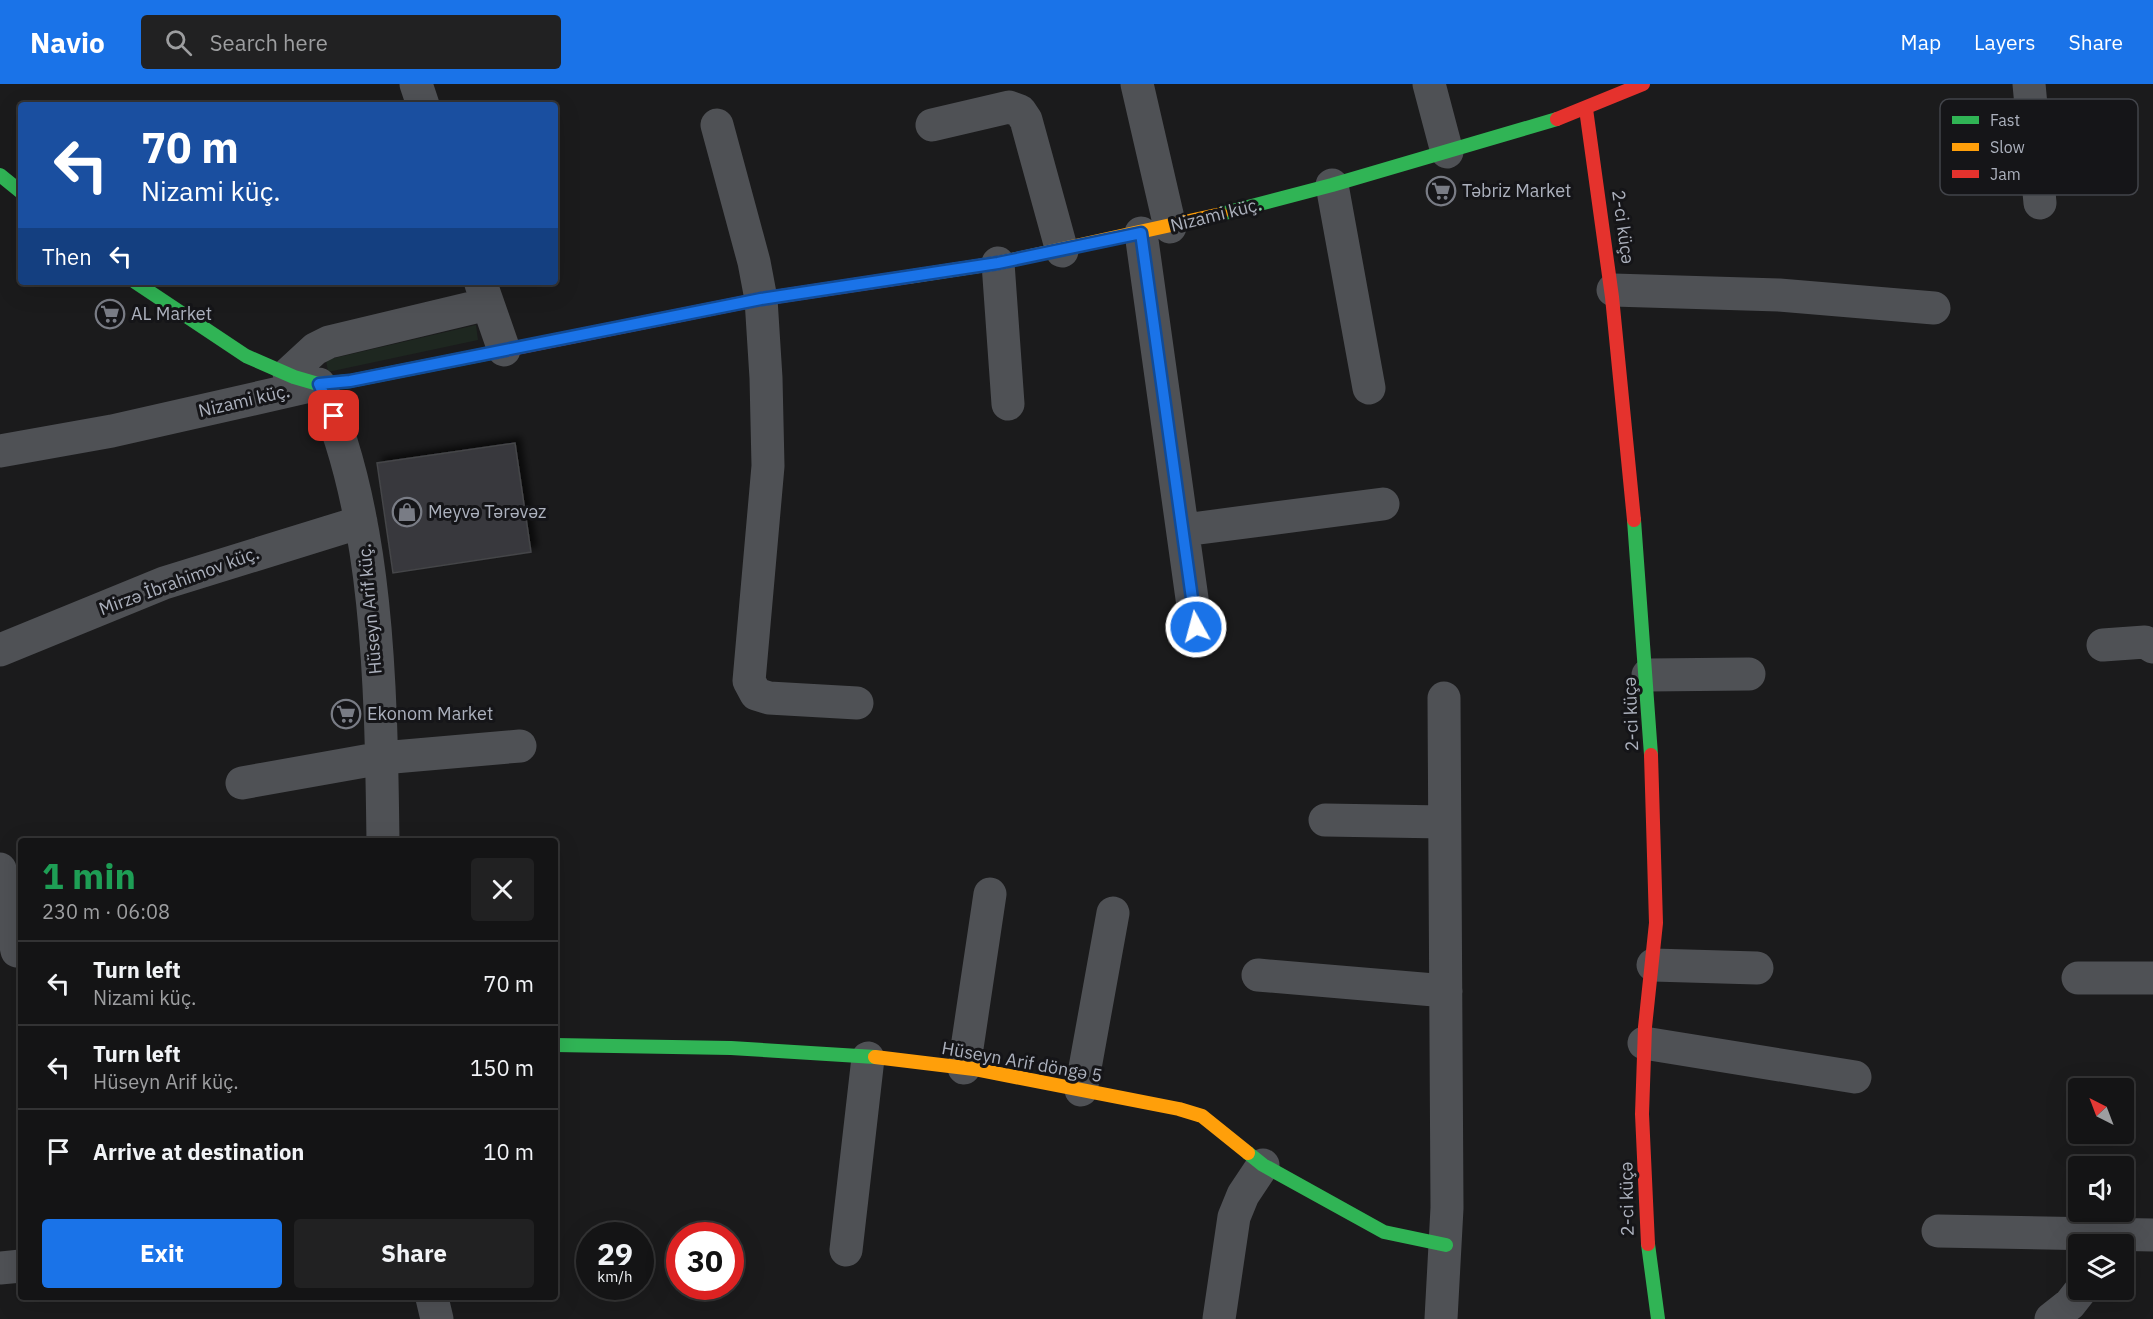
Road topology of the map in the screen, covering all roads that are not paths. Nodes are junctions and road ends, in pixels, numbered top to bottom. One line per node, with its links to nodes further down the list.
1 (416, 84): 7 (street)
2 (1137, 84): 17 (street)
3 (1429, 84): 11 (street)
4 (1643, 84): 8 (street, Nizami küç.)
5 (2029, 84): 6 (street)
6 (2030, 99)
7 (422, 102)
8 (1586, 109): 11 (street, Nizami küç.); 21 (street, 2-ci küçə)
9 (717, 125): 23 (street)
10 (932, 125): 18 (street)
11 (1447, 152): 13 (street, Nizami küç.)
12 (0, 175): 14 (street)
13 (1332, 185): 17 (street, Nizami küç.); 28 (street)
14 (18, 190)
15 (2039, 195): 16 (street)
16 (2040, 203)
17 (1156, 230): 18 (street, Nizami küç.); 33 (street)
18 (1062, 250): 19 (street, Nizami küç.)
19 (998, 263): 23 (street, Nizami küç.); 29 (street)
20 (139, 285): 26 (street)
21 (1613, 290): 24 (street); 39 (street, 2-ci küçə)
22 (484, 293): 25 (street); 26 (street)
23 (761, 299): 25 (street, Nizami küç.); 41 (street)
24 (1934, 308)
25 (504, 350): 27 (street, Nizami küç.)
26 (289, 374): 27 (street)
27 (319, 384): 30 (street, Nizami küç.); 32 (street, Hüseyn Arif küç.)
28 (1369, 388)
29 (1008, 404)
30 (0, 451)
31 (1383, 504): 33 (street)
32 (361, 522): 37 (street, Mirzə İbrahimov küç.); 43 (street, Hüseyn Arif küç.)
33 (1184, 530): 34 (street)
34 (1196, 627)
35 (2103, 645): 36 (street)
36 (2153, 647)
37 (0, 650)
38 (1749, 674): 39 (street)
39 (1648, 675): 52 (street, 2-ci küçə)
40 (1444, 698): 46 (street)
41 (857, 703)
42 (520, 746): 43 (street)
43 (382, 758): 44 (street); 47 (street, Hüseyn Arif küç.)
44 (242, 783)
45 (1325, 820): 46 (street)
46 (1444, 822): 57 (street)
47 (383, 838)
48 (0, 869): 51 (street)
49 (990, 894): 61 (street)
50 (1113, 914): 63 (street)
51 (17, 951)
52 (1653, 965): 53 (street); 58 (street, 2-ci küçə)
53 (1757, 968)
54 (1258, 975): 57 (street)
55 (2078, 978): 56 (street)
56 (2153, 978)
57 (1446, 991): 69 (street)
58 (1644, 1043): 62 (street); 78 (street, 2-ci küçə)
59 (558, 1045): 60 (street, Hüseyn Arif döngə 5)
60 (868, 1058): 61 (street, Hüseyn Arif döngə 5); 70 (street)
61 (964, 1068): 63 (street, Hüseyn Arif döngə 5)
62 (1855, 1077)
63 (1081, 1090): 64 (street, Hüseyn Arif döngə 5)
64 (1263, 1165): 69 (street, Hüseyn Arif döngə 5); 76 (street)
65 (1938, 1232): 68 (street)
66 (2153, 1235): 67 (street)
67 (2134, 1237)
68 (2068, 1238)
69 (1446, 1245): 77 (street)
70 (846, 1250)
71 (18, 1266): 72 (street)
72 (0, 1268)
73 (432, 1300): 75 (street)
74 (2073, 1300): 79 (street)
75 (437, 1319)
76 (1219, 1319)
77 (1441, 1319)
78 (1658, 1319)
79 (2051, 1319)

